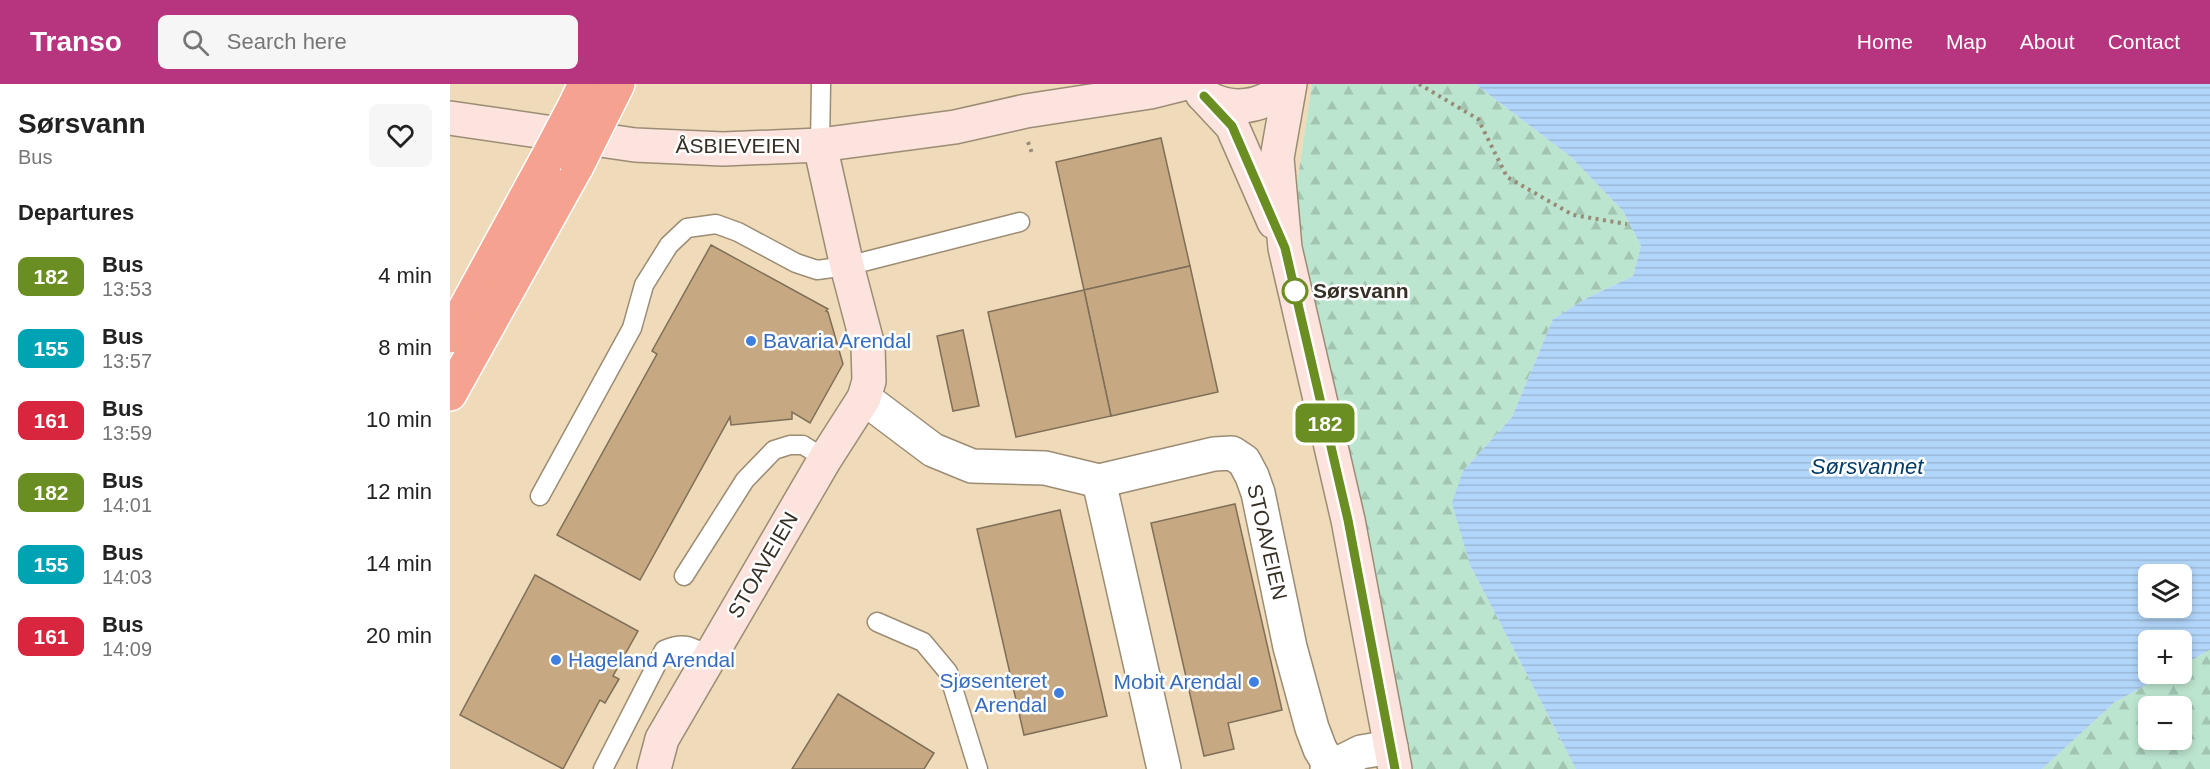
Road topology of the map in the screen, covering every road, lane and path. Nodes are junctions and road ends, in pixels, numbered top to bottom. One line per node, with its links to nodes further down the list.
1 (821, 84): 9 (lane)
2 (1083, 84): 7 (street, ÅSBIEVEIEN)
3 (1288, 84): 5 (street); 13 (street)
4 (1419, 84): 12 (path)
5 (1193, 88): 7 (street, ÅSBIEVEIEN); 13 (street)
6 (595, 97): 10 (highway, bridge)
7 (1026, 111): 9 (street, ÅSBIEVEIEN)
8 (450, 118): 9 (street, ÅSBIEVEIEN)
9 (820, 145): 14 (street, STOAVEIEN)
10 (561, 164): 15 (highway); 16 (highway)
11 (1020, 222): 14 (lane)
12 (1628, 224)
13 (1285, 248): 24 (street)
14 (847, 266): 17 (street, STOAVEIEN); 20 (lane)
15 (450, 336)
16 (450, 394)
17 (864, 398): 18 (street, STOAVEIEN); 19 (street, STOAVEIEN)
18 (825, 459): 21 (lane); 23 (street, STOAVEIEN)
19 (1099, 481): 25 (street, STOAVEIEN); 29 (street)
20 (540, 496)
21 (684, 576)
22 (877, 622): 28 (lane)
23 (710, 656): 26 (lane); 27 (street, STOAVEIEN)
24 (1393, 758): 25 (street, STOAVEIEN)
25 (1329, 768)
26 (603, 769)
27 (654, 769)
28 (978, 769)
29 (1164, 769)

